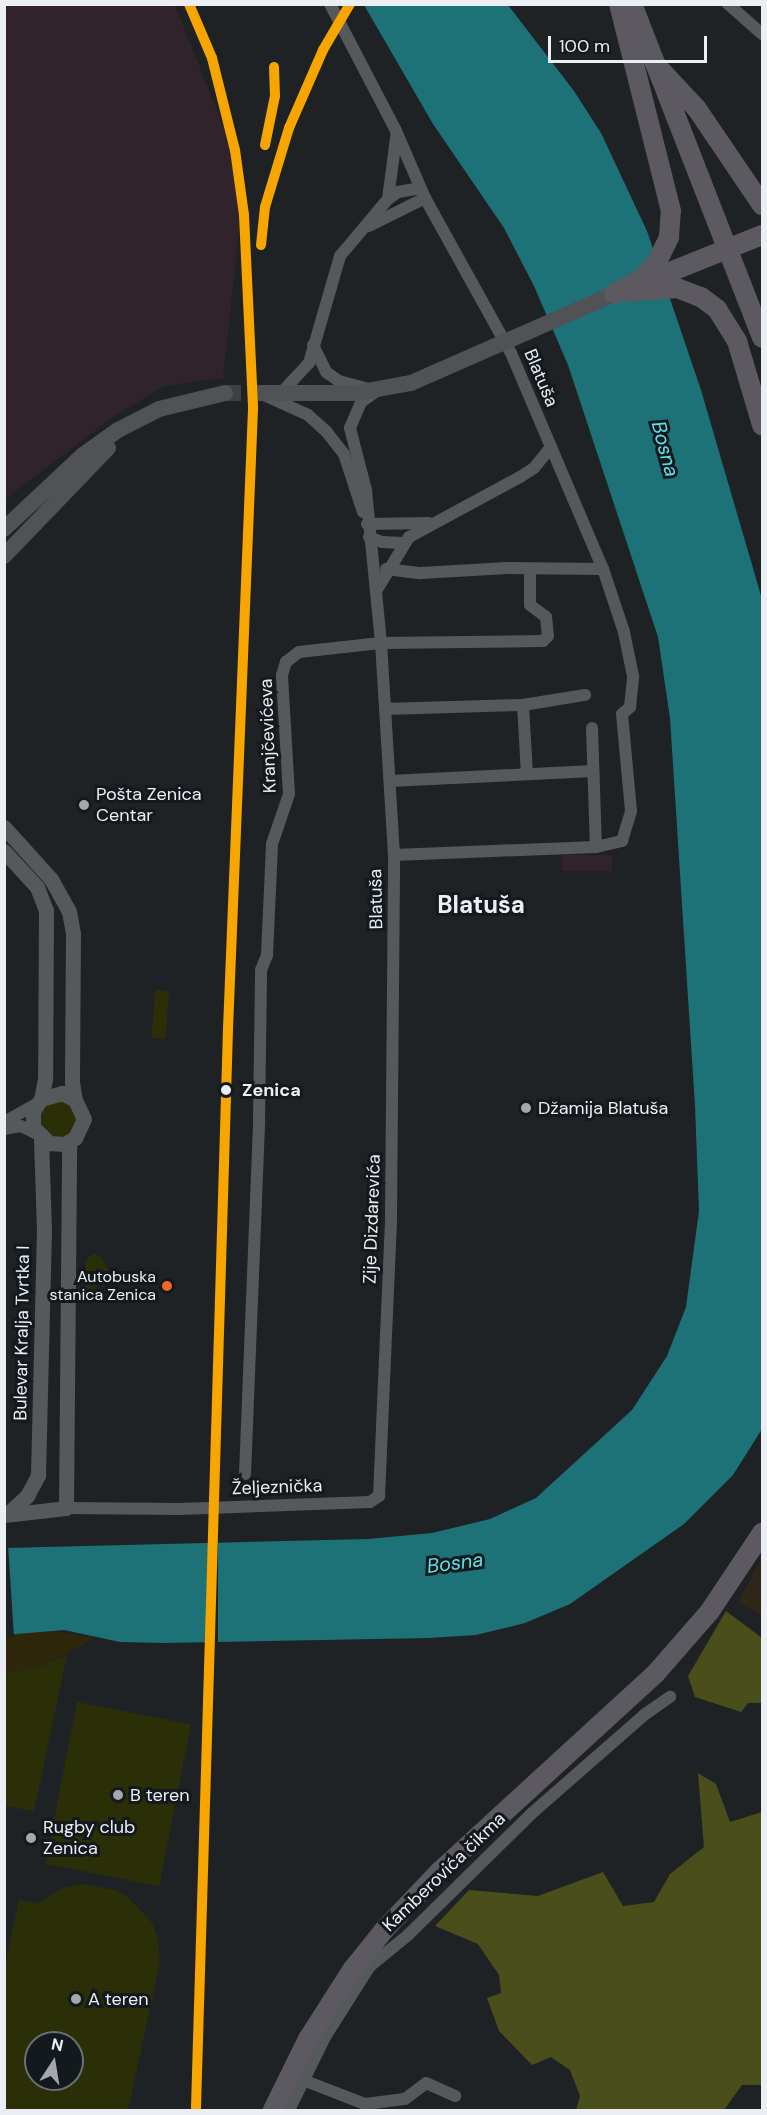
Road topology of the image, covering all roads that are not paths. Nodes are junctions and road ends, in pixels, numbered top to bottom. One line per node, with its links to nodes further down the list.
1 (330, 4): 7 (street, Blatuša)
2 (619, 4): 14 (highway)
3 (632, 4): 6 (highway)
4 (728, 4): 5 (street)
5 (762, 34)
6 (652, 62): 8 (highway); 11 (highway)
7 (396, 131): 9 (street, Blatuša); 10 (street)
8 (704, 185): 15 (highway); 16 (highway)
9 (423, 193): 10 (street); 12 (street); 24 (street, Blatuša)
10 (388, 199): 12 (street)
11 (762, 205)
12 (363, 229): 17 (street)
13 (762, 235): 14 (highway)
14 (614, 294): 18 (main road); 23 (highway)
15 (762, 309)
16 (762, 338)
17 (313, 344): 18 (street); 21 (street)
18 (377, 391): 21 (main road); 26 (street, Blatuša)
19 (225, 393): 22 (main road)
20 (260, 393): 21 (main road); 26 (street, Blatuša)
21 (281, 393)
22 (140, 419): 27 (main road); 29 (main road)
23 (762, 425)
24 (551, 447): 25 (street, Blatuša); 32 (street)
25 (430, 523): 26 (street, Blatuša); 28 (street, Blatuša)
26 (368, 527): 28 (street); 33 (street, Blatuša)
27 (4, 529)
28 (403, 543): 30 (street, Blatuša)
29 (4, 556)
30 (386, 569): 31 (street); 33 (street, Blatuša)
31 (530, 569): 32 (street); 34 (street, Kranjčevićeva)
32 (603, 569): 43 (street, Blatuša)
33 (376, 591): 34 (street, Blatuša)
34 (381, 643): 37 (street, Blatuša); 53 (street, Kranjčevićeva)
35 (585, 695): 36 (street)
36 (523, 705): 37 (street); 40 (street)
37 (385, 709): 41 (street, Blatuša)
38 (592, 728): 39 (street)
39 (593, 771): 40 (street); 43 (street)
40 (527, 774): 41 (street)
41 (390, 781): 45 (street, Blatuša)
42 (4, 827): 47 (street)
43 (596, 847): 45 (street, Blatuša)
44 (4, 851): 48 (street, Bulevar Kralja Tvrtka I)
45 (394, 855): 46 (street, Blatuša)
46 (394, 943): 55 (street, Zije Dizdarevića)
47 (75, 1100): 48 (street); 52 (street)
48 (39, 1102): 49 (street); 51 (street, Bulevar Kralja Tvrtka I)
49 (4, 1122)
50 (4, 1129): 51 (street)
51 (38, 1136): 52 (street); 54 (street, Bulevar Kralja Tvrtka I)
52 (69, 1142): 56 (street)
53 (245, 1474)
54 (38, 1475): 56 (street, Bulevar Kralja Tvrtka I); 57 (street)
55 (379, 1497): 56 (street, Željeznička)
56 (59, 1508): 57 (street)
57 (4, 1515)
58 (762, 1533): 62 (highway)
59 (670, 1697): 60 (street, Kamberovića čikma)
60 (303, 2080): 61 (street); 63 (street, Kamberovića čikma)
61 (455, 2096)
62 (273, 2110)
63 (289, 2110)

